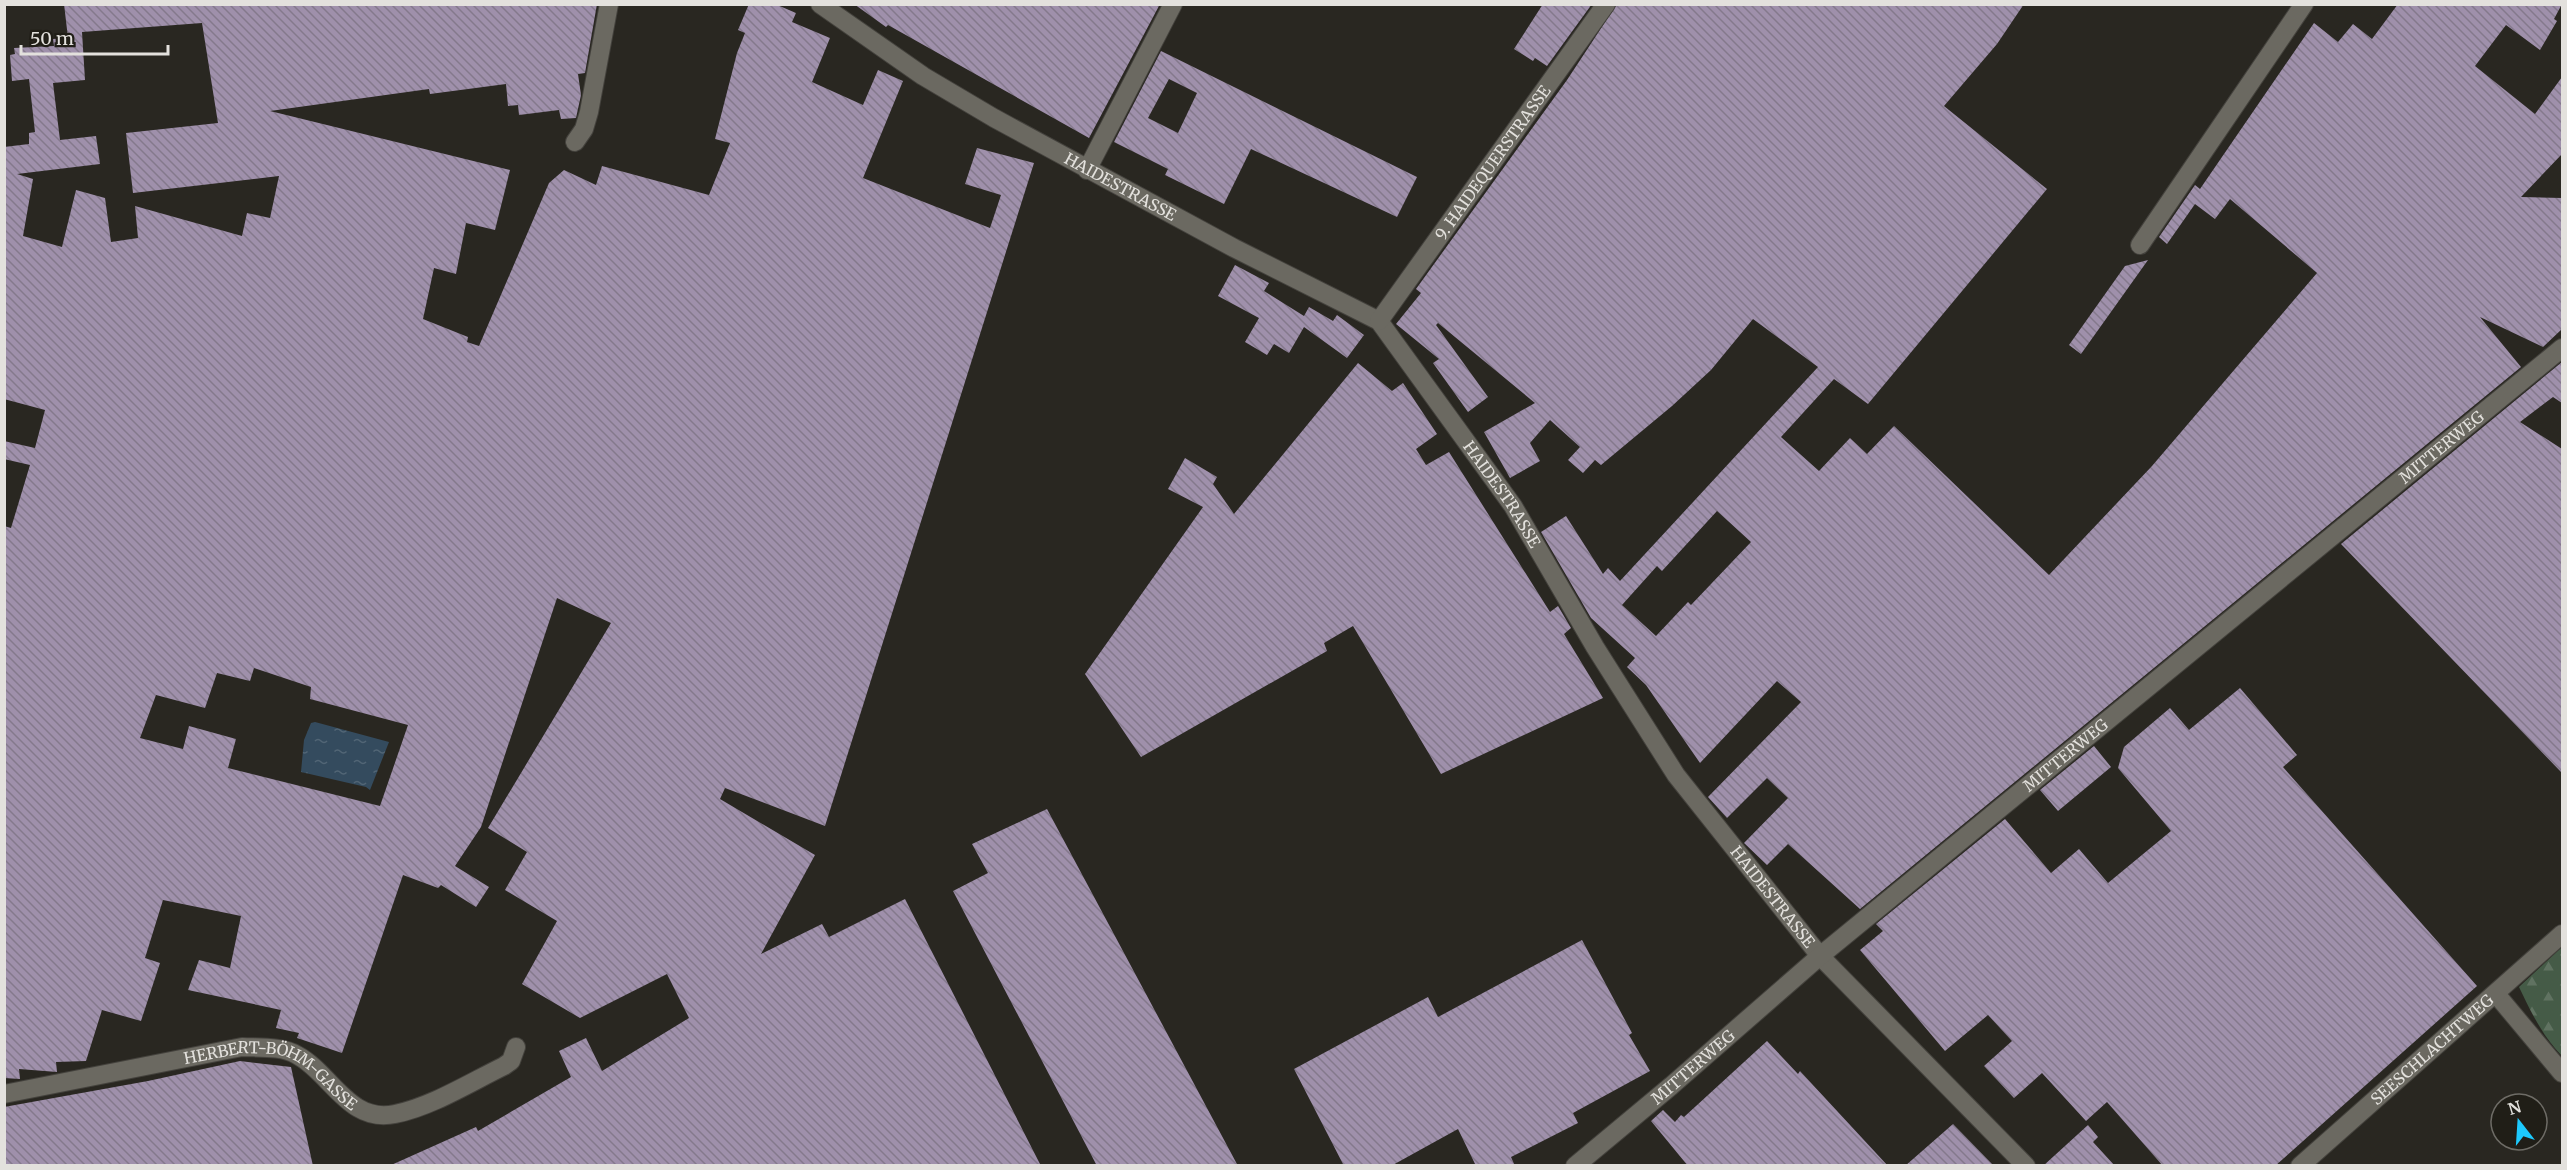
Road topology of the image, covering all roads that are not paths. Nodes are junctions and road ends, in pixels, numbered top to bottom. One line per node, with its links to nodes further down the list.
1 (609, 4): 6 (street)
2 (820, 4): 7 (street, HAIDESTRASSE)
3 (1173, 4): 7 (street)
4 (1606, 4): 9 (street, 9. HAIDEQUERSTRASSE)
5 (2304, 4): 8 (street)
6 (575, 142)
7 (1087, 170): 9 (street, HAIDESTRASSE)
8 (2140, 245)
9 (1379, 321): 12 (street, HAIDESTRASSE)
10 (2560, 354): 12 (street, MITTERWEG)
11 (2562, 934): 13 (street, SEESCHLACHTWEG)
12 (1820, 956): 17 (street, MITTERWEG); 18 (street, HAIDESTRASSE)
13 (2496, 994): 15 (street); 19 (street, SEESCHLACHTWEG)
14 (516, 1047): 16 (street, HERBERT-BÖHM-GASSE)
15 (2562, 1073)
16 (4, 1094)
17 (1575, 1166)
18 (2026, 1166)
19 (2300, 1166)

